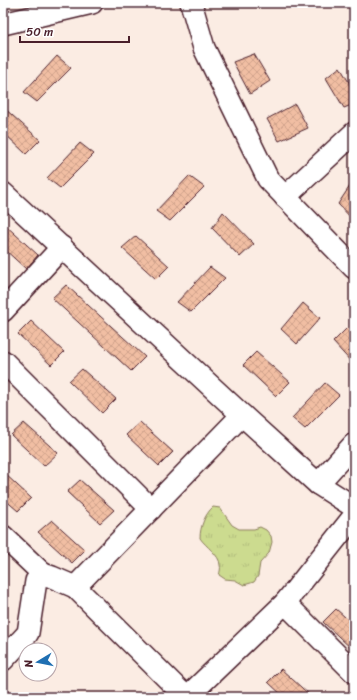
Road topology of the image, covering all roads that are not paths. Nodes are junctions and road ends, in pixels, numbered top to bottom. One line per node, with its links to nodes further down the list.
1 (92, 3): 3 (street)
2 (191, 3): 5 (street)
3 (3, 24)
4 (354, 133): 5 (street)
5 (286, 197): 8 (street)
6 (5, 198): 7 (street)
7 (62, 247): 9 (street); 11 (street)
8 (354, 268)
9 (3, 311)
10 (3, 361): 15 (street)
11 (242, 415): 13 (street); 15 (street)
12 (354, 444): 13 (street)
13 (318, 484): 14 (street)
14 (354, 507)
15 (151, 509): 19 (street)
16 (354, 516): 20 (street)
17 (3, 536): 18 (street)
18 (43, 574): 19 (street); 21 (street)
19 (75, 587): 23 (street)
20 (285, 603): 22 (street); 23 (street)
21 (3, 660)
22 (354, 672)
23 (186, 697)

